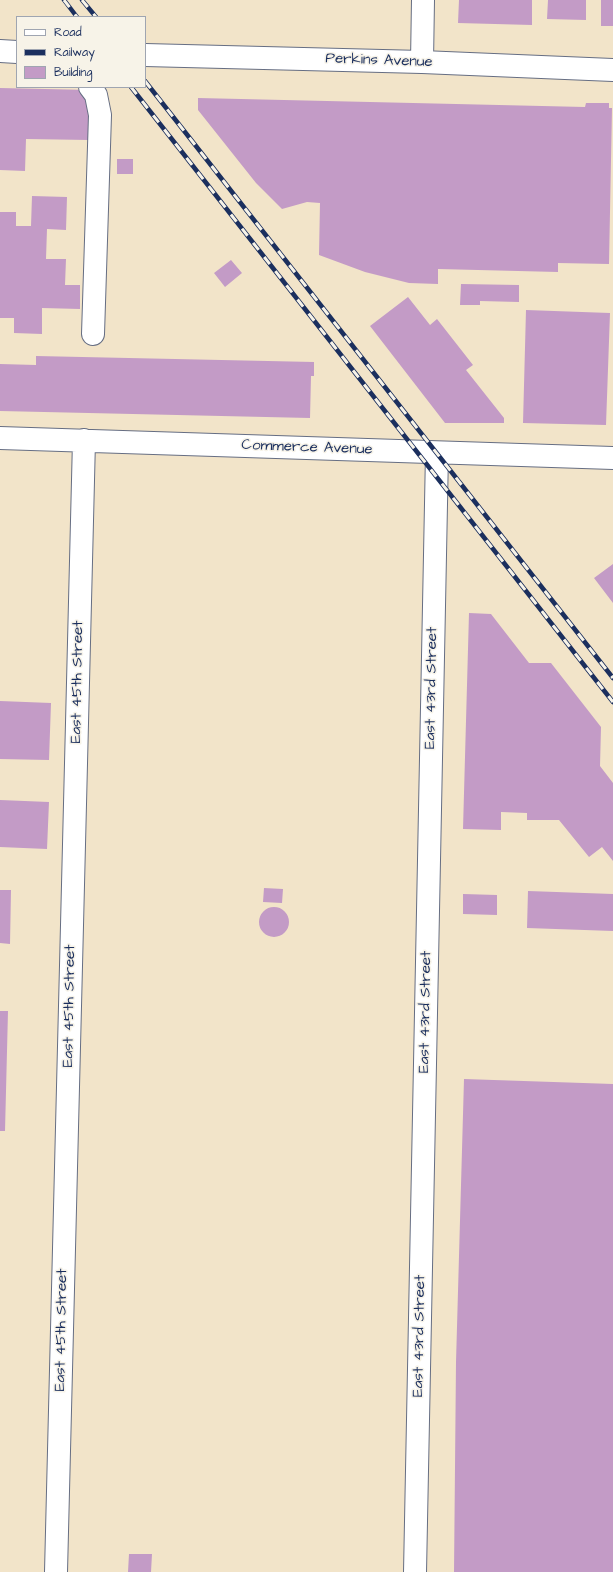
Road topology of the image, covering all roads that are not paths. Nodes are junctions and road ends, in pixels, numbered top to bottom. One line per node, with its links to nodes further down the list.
1 (423, 0): 5 (street)
2 (0, 51): 3 (street)
3 (16, 52)
4 (146, 55): 5 (street, Perkins Avenue)
5 (422, 62): 6 (street, Perkins Avenue)
6 (613, 70)
7 (91, 88): 8 (street)
8 (93, 334)
9 (0, 438): 10 (street, Commerce Avenue)
10 (84, 440): 11 (street, Commerce Avenue); 13 (street, East 45th Street)
11 (437, 453): 12 (street, Commerce Avenue); 14 (street, East 43rd Street)
12 (613, 458)
13 (56, 1572)
14 (415, 1572)

